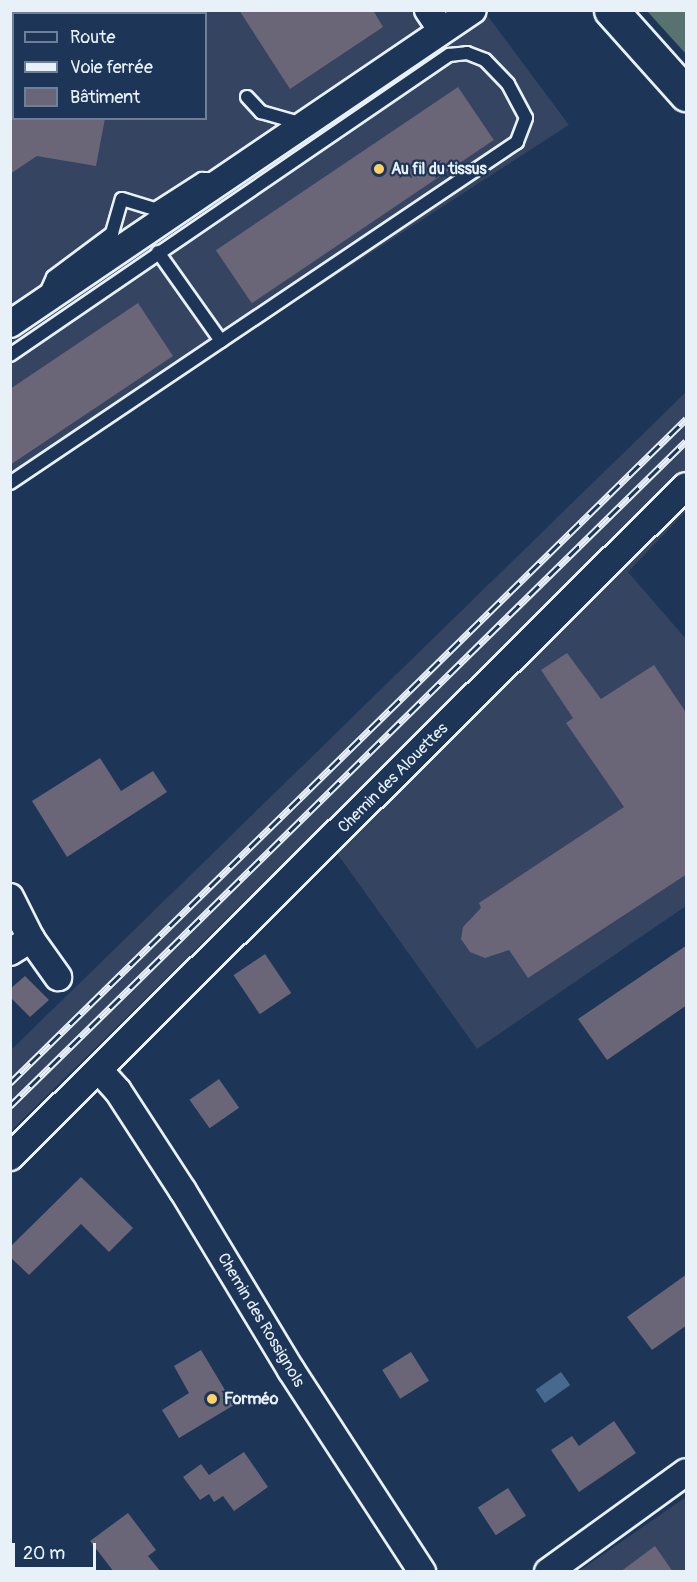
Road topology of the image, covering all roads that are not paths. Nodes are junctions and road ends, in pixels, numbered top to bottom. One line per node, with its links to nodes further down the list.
1 (473, 10): 3 (street)
2 (617, 15): 4 (street)
3 (435, 20): 6 (street)
4 (687, 94)
5 (247, 97): 6 (lane)
6 (307, 124): 7 (street)
7 (222, 180): 9 (street); 9 (lane)
8 (159, 252): 11 (lane); 11 (lane); 12 (lane)
9 (42, 303): 10 (street)
10 (10, 324)
11 (221, 341): 13 (lane)
12 (10, 355)
13 (10, 483)
14 (687, 486): 18 (street, Chemin des Alouettes)
15 (10, 897): 16 (street)
16 (21, 945): 17 (street)
17 (58, 977)
18 (99, 1070): 19 (street, Chemin des Alouettes); 21 (street, Chemin des Rossignols)
19 (10, 1157)
20 (687, 1472): 22 (street)
21 (422, 1572)
22 (548, 1572)

